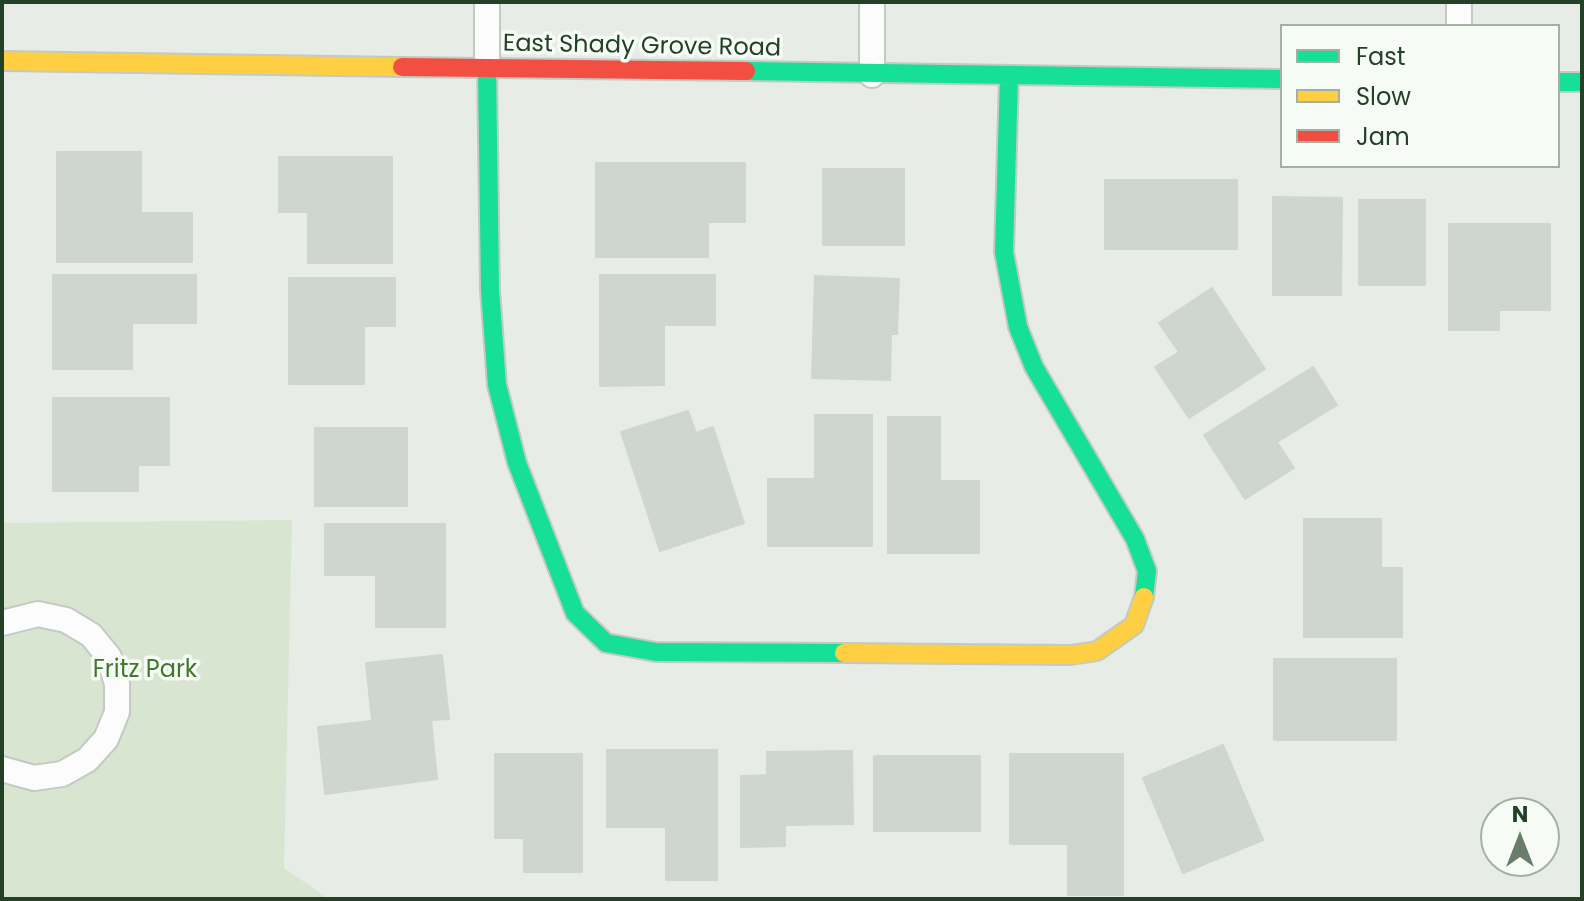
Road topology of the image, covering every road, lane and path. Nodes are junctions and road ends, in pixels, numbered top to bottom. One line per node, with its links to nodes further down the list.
1 (487, 2): 6 (lane)
2 (872, 2): 7 (lane)
3 (1459, 2): 4 (lane)
4 (1459, 24)
5 (2, 61): 6 (street, East Shady Grove Road)
6 (487, 68): 7 (street, East Shady Grove Road); 8 (street)
7 (872, 75): 8 (street, East Shady Grove Road)
8 (1009, 76): 9 (street, East Shady Grove Road)
9 (1280, 79)
10 (1560, 82): 11 (street)
11 (1582, 82)
12 (2, 623): 13 (lane)
13 (2, 769)

